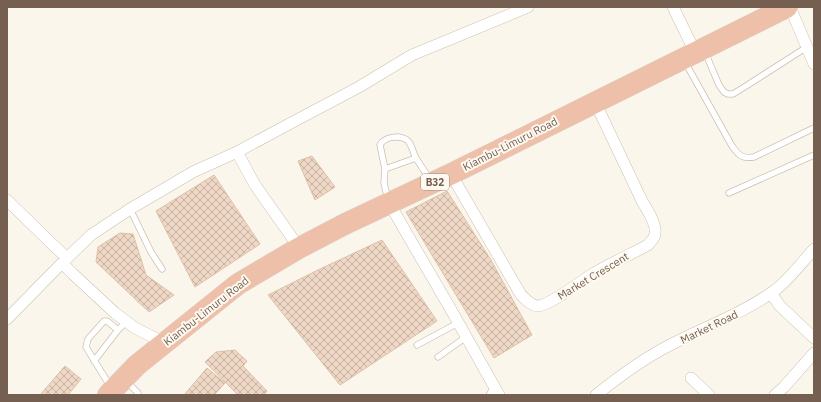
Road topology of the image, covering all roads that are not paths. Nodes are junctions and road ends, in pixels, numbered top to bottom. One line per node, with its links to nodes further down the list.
1 (528, 7): 9 (street)
2 (673, 7): 5 (street)
3 (789, 7): 4 (street); 5 (highway, Kiambu-Limuru Road / B32)
4 (810, 45): 5 (lane); 6 (street)
5 (694, 53): 7 (highway, Kiambu-Limuru Road / B32); 8 (lane)
6 (814, 64)
7 (595, 102): 13 (highway, Kiambu-Limuru Road / B32); 13 (street, Market Crescent)
8 (814, 128)
9 (237, 152): 18 (street); 19 (street)
10 (814, 155): 15 (lane)
11 (416, 158): 12 (lane); 12 (lane); 14 (lane)
12 (385, 169): 17 (lane)
13 (451, 174): 14 (highway, Kiambu-Limuru Road / B32)
14 (432, 183): 17 (highway, Kiambu-Limuru Road / B32)
15 (729, 193)
16 (7, 200): 21 (street)
17 (389, 203): 19 (highway, Kiambu-Limuru Road / B32); 26 (street)
18 (130, 209): 21 (street); 22 (lane)
19 (299, 248): 30 (highway, Kiambu-Limuru Road / B32)
20 (814, 249): 23 (street, Market Road)
21 (65, 260): 24 (street); 25 (street)
22 (162, 269)
23 (771, 293): 29 (street); 39 (street, Market Road)
24 (7, 319)
25 (126, 322): 27 (lane); 30 (street)
26 (458, 323): 28 (street); 31 (lane)
27 (118, 330): 34 (lane); 34 (lane)
28 (466, 337): 33 (lane); 37 (street)
29 (814, 338)
30 (164, 343): 36 (highway, Kiambu-Limuru Road / B32)
31 (417, 345)
32 (814, 353): 41 (street)
33 (438, 357)
34 (94, 361): 36 (lane)
35 (691, 378): 40 (street)
36 (115, 388): 38 (lane)
37 (494, 392)
38 (138, 395)
39 (596, 395)
40 (709, 395)
41 (775, 395)

